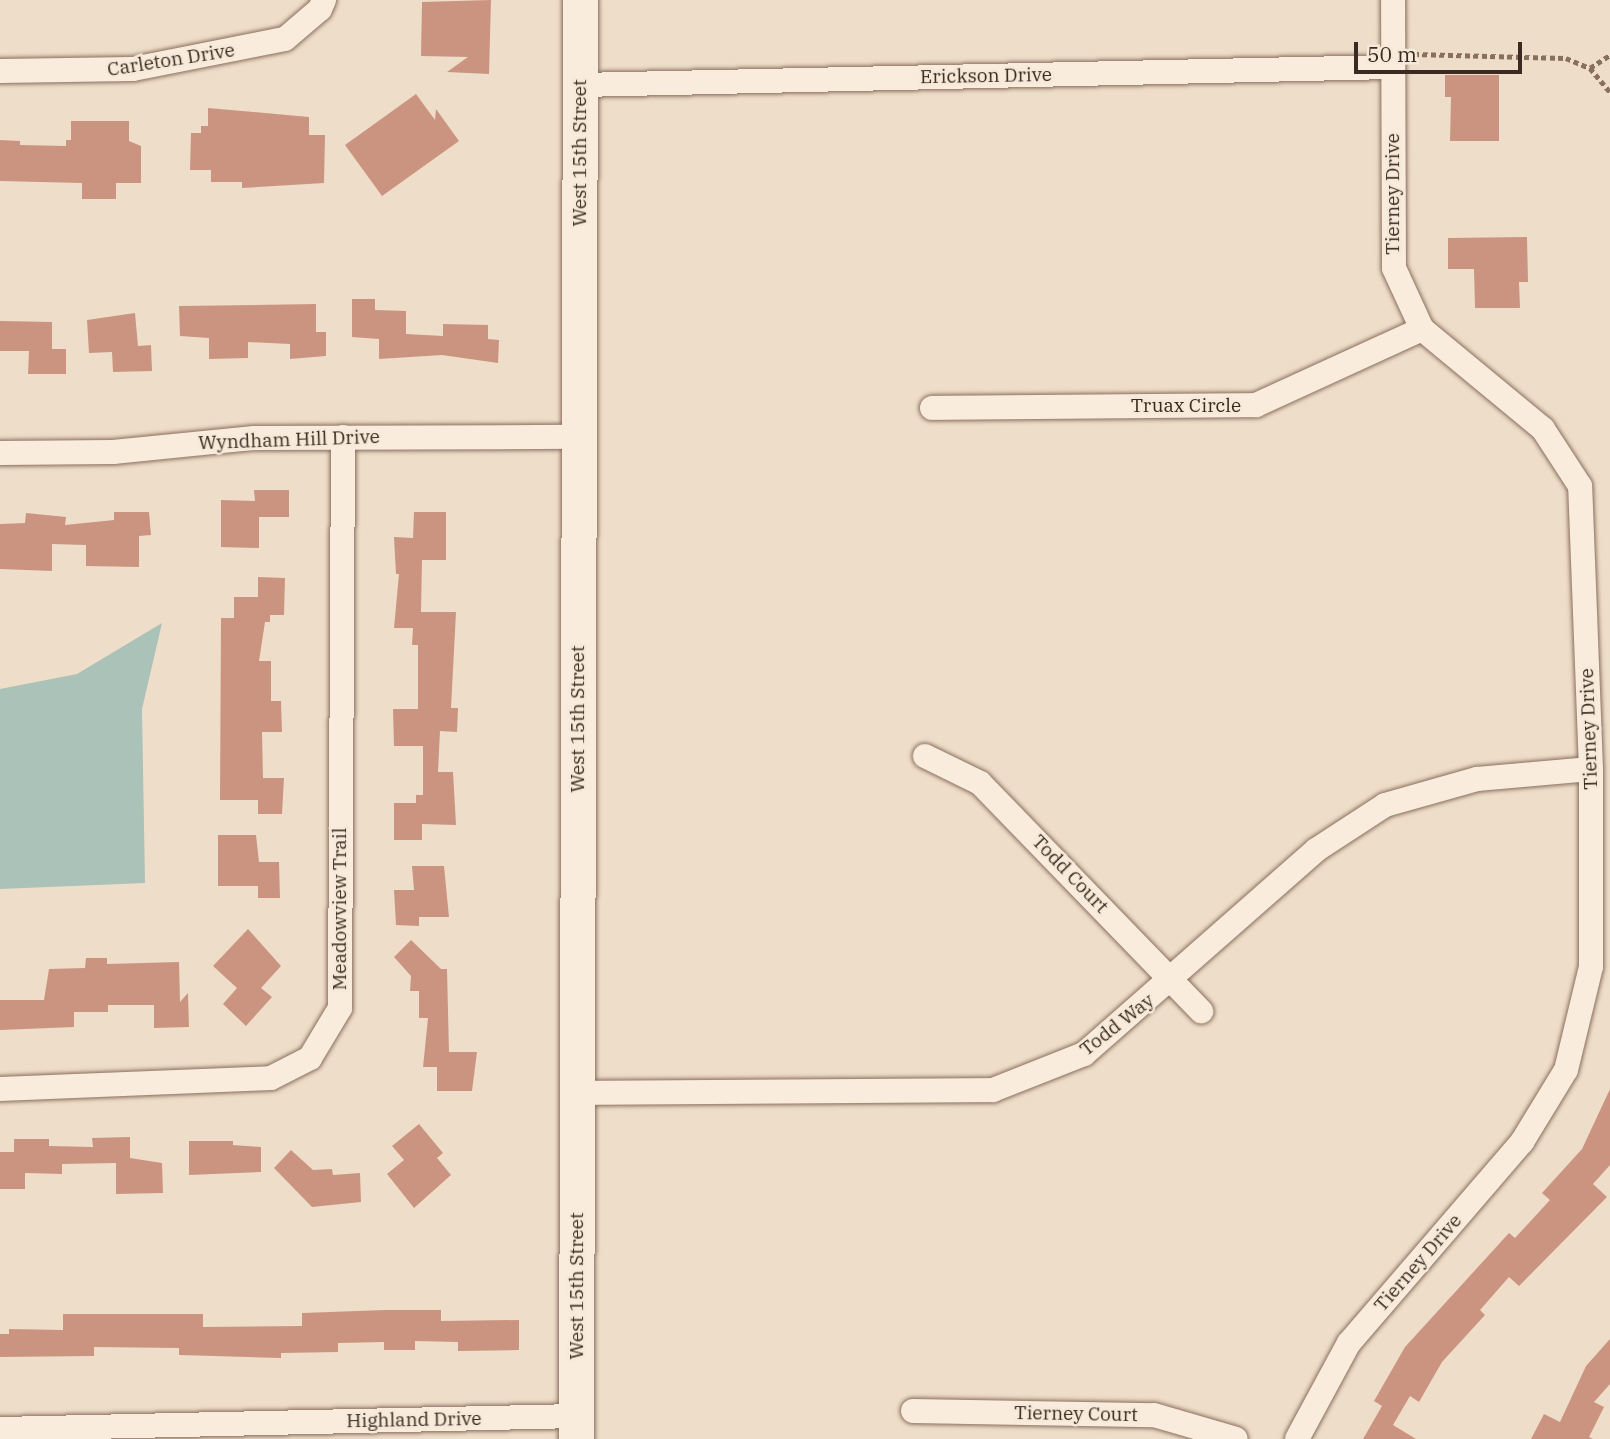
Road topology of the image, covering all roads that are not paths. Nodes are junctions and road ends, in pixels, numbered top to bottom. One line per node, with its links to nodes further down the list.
1 (324, 0): 5 (street, Carleton Drive)
2 (580, 0): 6 (street, West 15th Street)
3 (1393, 0): 4 (street, Tierney Drive)
4 (1392, 60): 6 (street, Erickson Drive); 7 (street, Tierney Drive)
5 (0, 71)
6 (580, 85): 10 (street, West 15th Street)
7 (1422, 329): 8 (street, Truax Circle); 13 (street, Tierney Drive)
8 (932, 408)
9 (343, 436): 10 (street, Wyndham Hill Drive); 11 (street, Wyndham Hill Drive); 16 (street, Meadowview Trail)
10 (578, 437): 17 (street, West 15th Street)
11 (0, 453)
12 (925, 756): 14 (street, Todd Court)
13 (1591, 769): 14 (street, Todd Way); 22 (street, Tierney Drive)
14 (1173, 980): 15 (street, Todd Court); 17 (street, Todd Way)
15 (1201, 1011)
16 (0, 1089)
17 (577, 1093): 19 (street, West 15th Street)
18 (913, 1411): 21 (street, Tierney Court)
19 (576, 1428): 20 (street, Highland Drive)
20 (0, 1429)
21 (1236, 1439)
22 (1297, 1439)

